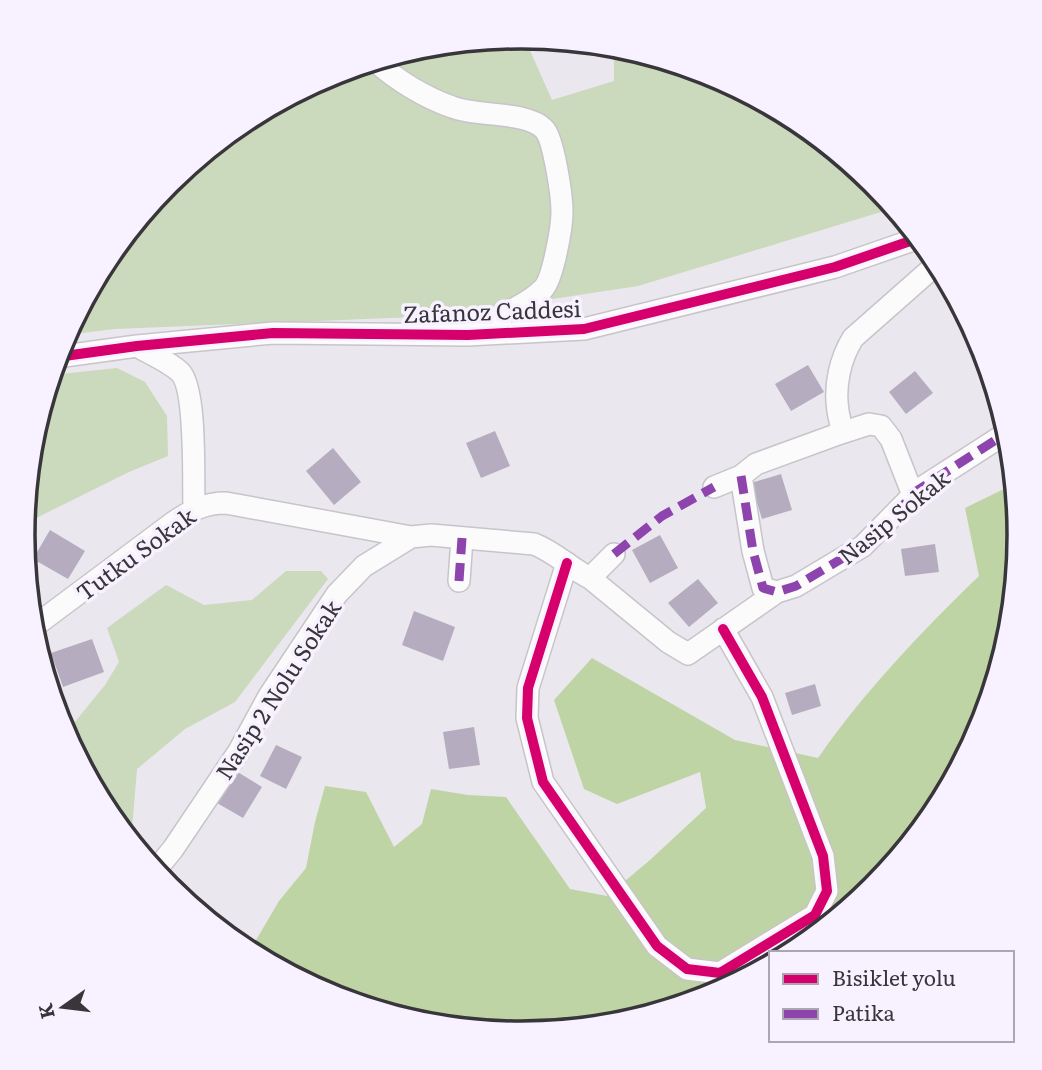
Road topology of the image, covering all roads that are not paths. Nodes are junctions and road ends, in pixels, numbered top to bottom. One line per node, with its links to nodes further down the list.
1 (385, 69): 4 (street)
2 (909, 242): 4 (street, Zafanoz Caddesi)
3 (929, 271): 7 (street)
4 (454, 335): 5 (street, Zafanoz Caddesi)
5 (137, 346): 6 (street, Zafanoz Caddesi); 12 (street)
6 (70, 355)
7 (841, 433): 9 (street); 11 (street)
8 (998, 439): 11 (street, Nasip Sokak)
9 (741, 476): 10 (street); 19 (street)
10 (714, 487)
11 (913, 495): 19 (street, Nasip Sokak)
12 (194, 508): 13 (street, Tutku Sokak); 20 (street, Tutku Sokak)
13 (411, 537): 14 (street); 22 (street, Nasip 2 Nolu Sokak)
14 (462, 538): 16 (street); 18 (street)
15 (614, 554): 17 (street)
16 (567, 563): 17 (street); 21 (street)
17 (590, 578): 21 (street, Nasip Sokak)
18 (459, 582)
19 (777, 592): 21 (street, Nasip Sokak)
20 (42, 620)
21 (723, 629)
22 (162, 862)

